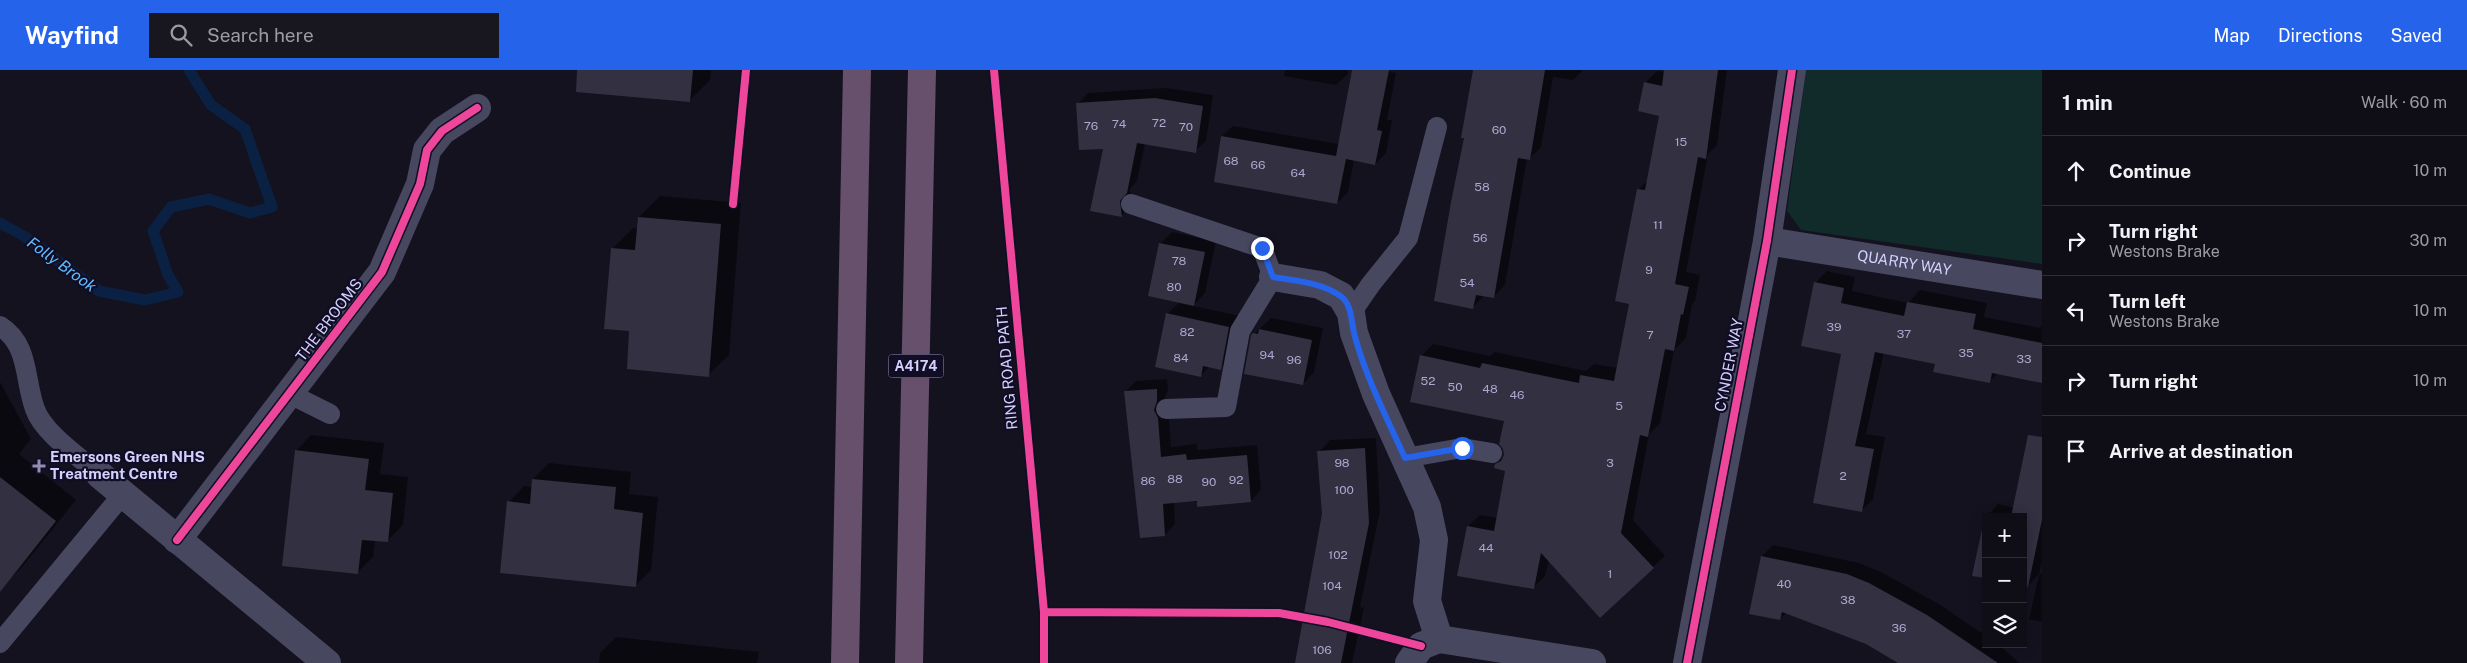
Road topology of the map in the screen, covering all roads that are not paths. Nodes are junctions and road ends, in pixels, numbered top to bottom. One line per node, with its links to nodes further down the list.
1 (857, 70): 23 (highway)
2 (922, 70): 24 (highway, A4174)
3 (1792, 70): 7 (street, CYNDER WAY)
4 (477, 108): 12 (street, THE BROOMS)
5 (1437, 127): 10 (lane)
6 (1131, 204): 8 (lane)
7 (1767, 241): 9 (street, QUARRY WAY); 27 (street, CYNDER WAY)
8 (1273, 277): 10 (street); 13 (lane)
9 (2042, 285)
10 (1351, 313): 16 (street)
11 (0, 326): 17 (lane)
12 (290, 394): 14 (lane); 19 (street, THE BROOMS)
13 (1166, 409)
14 (330, 414)
15 (1492, 452): 16 (lane)
16 (1405, 458): 20 (street)
17 (100, 475): 18 (street)
18 (123, 494): 19 (street); 21 (lane)
19 (177, 540): 22 (street)
20 (1438, 639): 25 (street); 26 (street)
21 (0, 643)
22 (327, 663)
23 (845, 663)
24 (909, 663)
25 (1409, 663)
26 (1592, 663)
27 (1687, 663)

